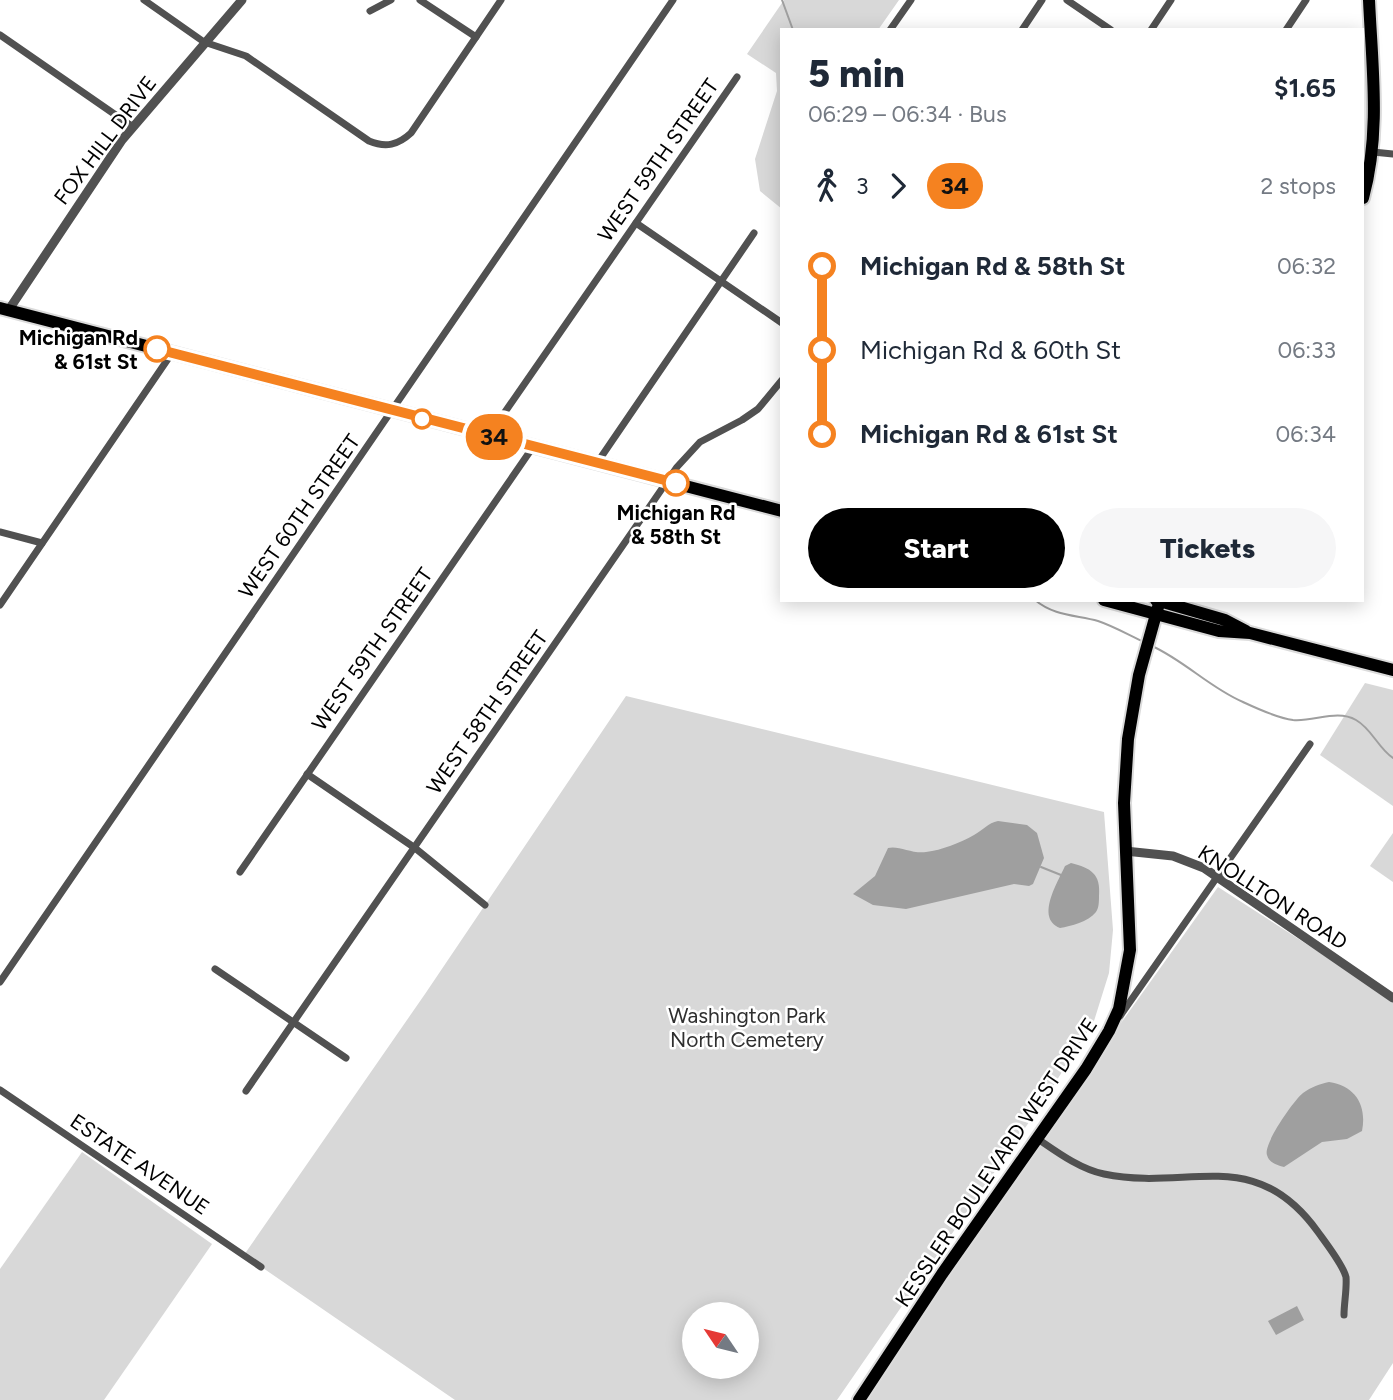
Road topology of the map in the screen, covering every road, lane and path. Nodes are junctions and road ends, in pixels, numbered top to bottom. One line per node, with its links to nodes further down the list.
1 (144, 0): 21 (street)
2 (242, 0): 21 (street, FOX HILL DRIVE)
3 (391, 0): 13 (street)
4 (420, 0): 20 (street)
5 (501, 0): 20 (street)
6 (673, 0): 34 (street, WEST 60TH STREET)
7 (911, 0): 14 (street)
8 (1042, 0): 15 (street)
9 (1067, 0): 16 (street)
10 (1171, 0): 17 (street)
11 (1306, 0): 18 (street)
12 (1369, 0): 24 (main road)
13 (370, 11)
14 (891, 28)
15 (1023, 28)
16 (1108, 28)
17 (1152, 28)
18 (1287, 28)
19 (0, 35): 23 (street)
20 (476, 37): 21 (street)
21 (205, 42): 23 (street, FOX HILL DRIVE)
22 (737, 77): 27 (street, WEST 59TH STREET)
23 (133, 127): 30 (street, FOX HILL DRIVE)
24 (1373, 152): 25 (street); 26 (main road)
25 (1393, 154)
26 (1364, 193)
27 (636, 223): 29 (street); 35 (street, WEST 59TH STREET)
28 (754, 233): 29 (street)
29 (721, 281): 31 (street); 37 (street)
30 (4, 309): 32 (main road)
31 (780, 322)
32 (172, 353): 34 (main road); 41 (street)
33 (780, 382): 38 (street, WEST 58TH STREET)
34 (393, 411): 35 (main road); 54 (street, WEST 60TH STREET)
35 (489, 436): 36 (main road)
36 (533, 447): 37 (main road); 47 (street, WEST 59TH STREET)
37 (597, 463): 38 (main road)
38 (668, 481): 39 (main road); 48 (street, WEST 58TH STREET)
39 (780, 510)
40 (0, 531): 41 (street)
41 (42, 542): 44 (street)
42 (1131, 602): 43 (main road)
43 (1158, 604): 45 (main road); 49 (main road, KESSLER BOULEVARD WEST DRIVE)
44 (0, 605)
45 (1393, 670)
46 (1310, 744): 51 (street)
47 (307, 774): 48 (street); 50 (street, WEST 59TH STREET)
48 (415, 848): 52 (street); 56 (street, WEST 58TH STREET)
49 (1125, 851): 51 (street, KNOLLTON ROAD); 57 (main road, KESSLER BOULEVARD WEST DRIVE)
50 (240, 872)
51 (1218, 877): 55 (street, KNOLLTON ROAD); 57 (street)
52 (485, 905)
53 (215, 969): 56 (street)
54 (0, 982)
55 (1393, 998)
56 (294, 1023): 58 (street); 60 (street, WEST 58TH STREET)
57 (1109, 1031): 61 (main road, KESSLER BOULEVARD WEST DRIVE)
58 (346, 1058)
59 (0, 1090): 62 (street, ESTATE AVENUE)
60 (246, 1091)
61 (1038, 1139): 63 (street); 64 (main road, KESSLER BOULEVARD WEST DRIVE)
62 (261, 1267)
63 (1344, 1315)
64 (859, 1400)

